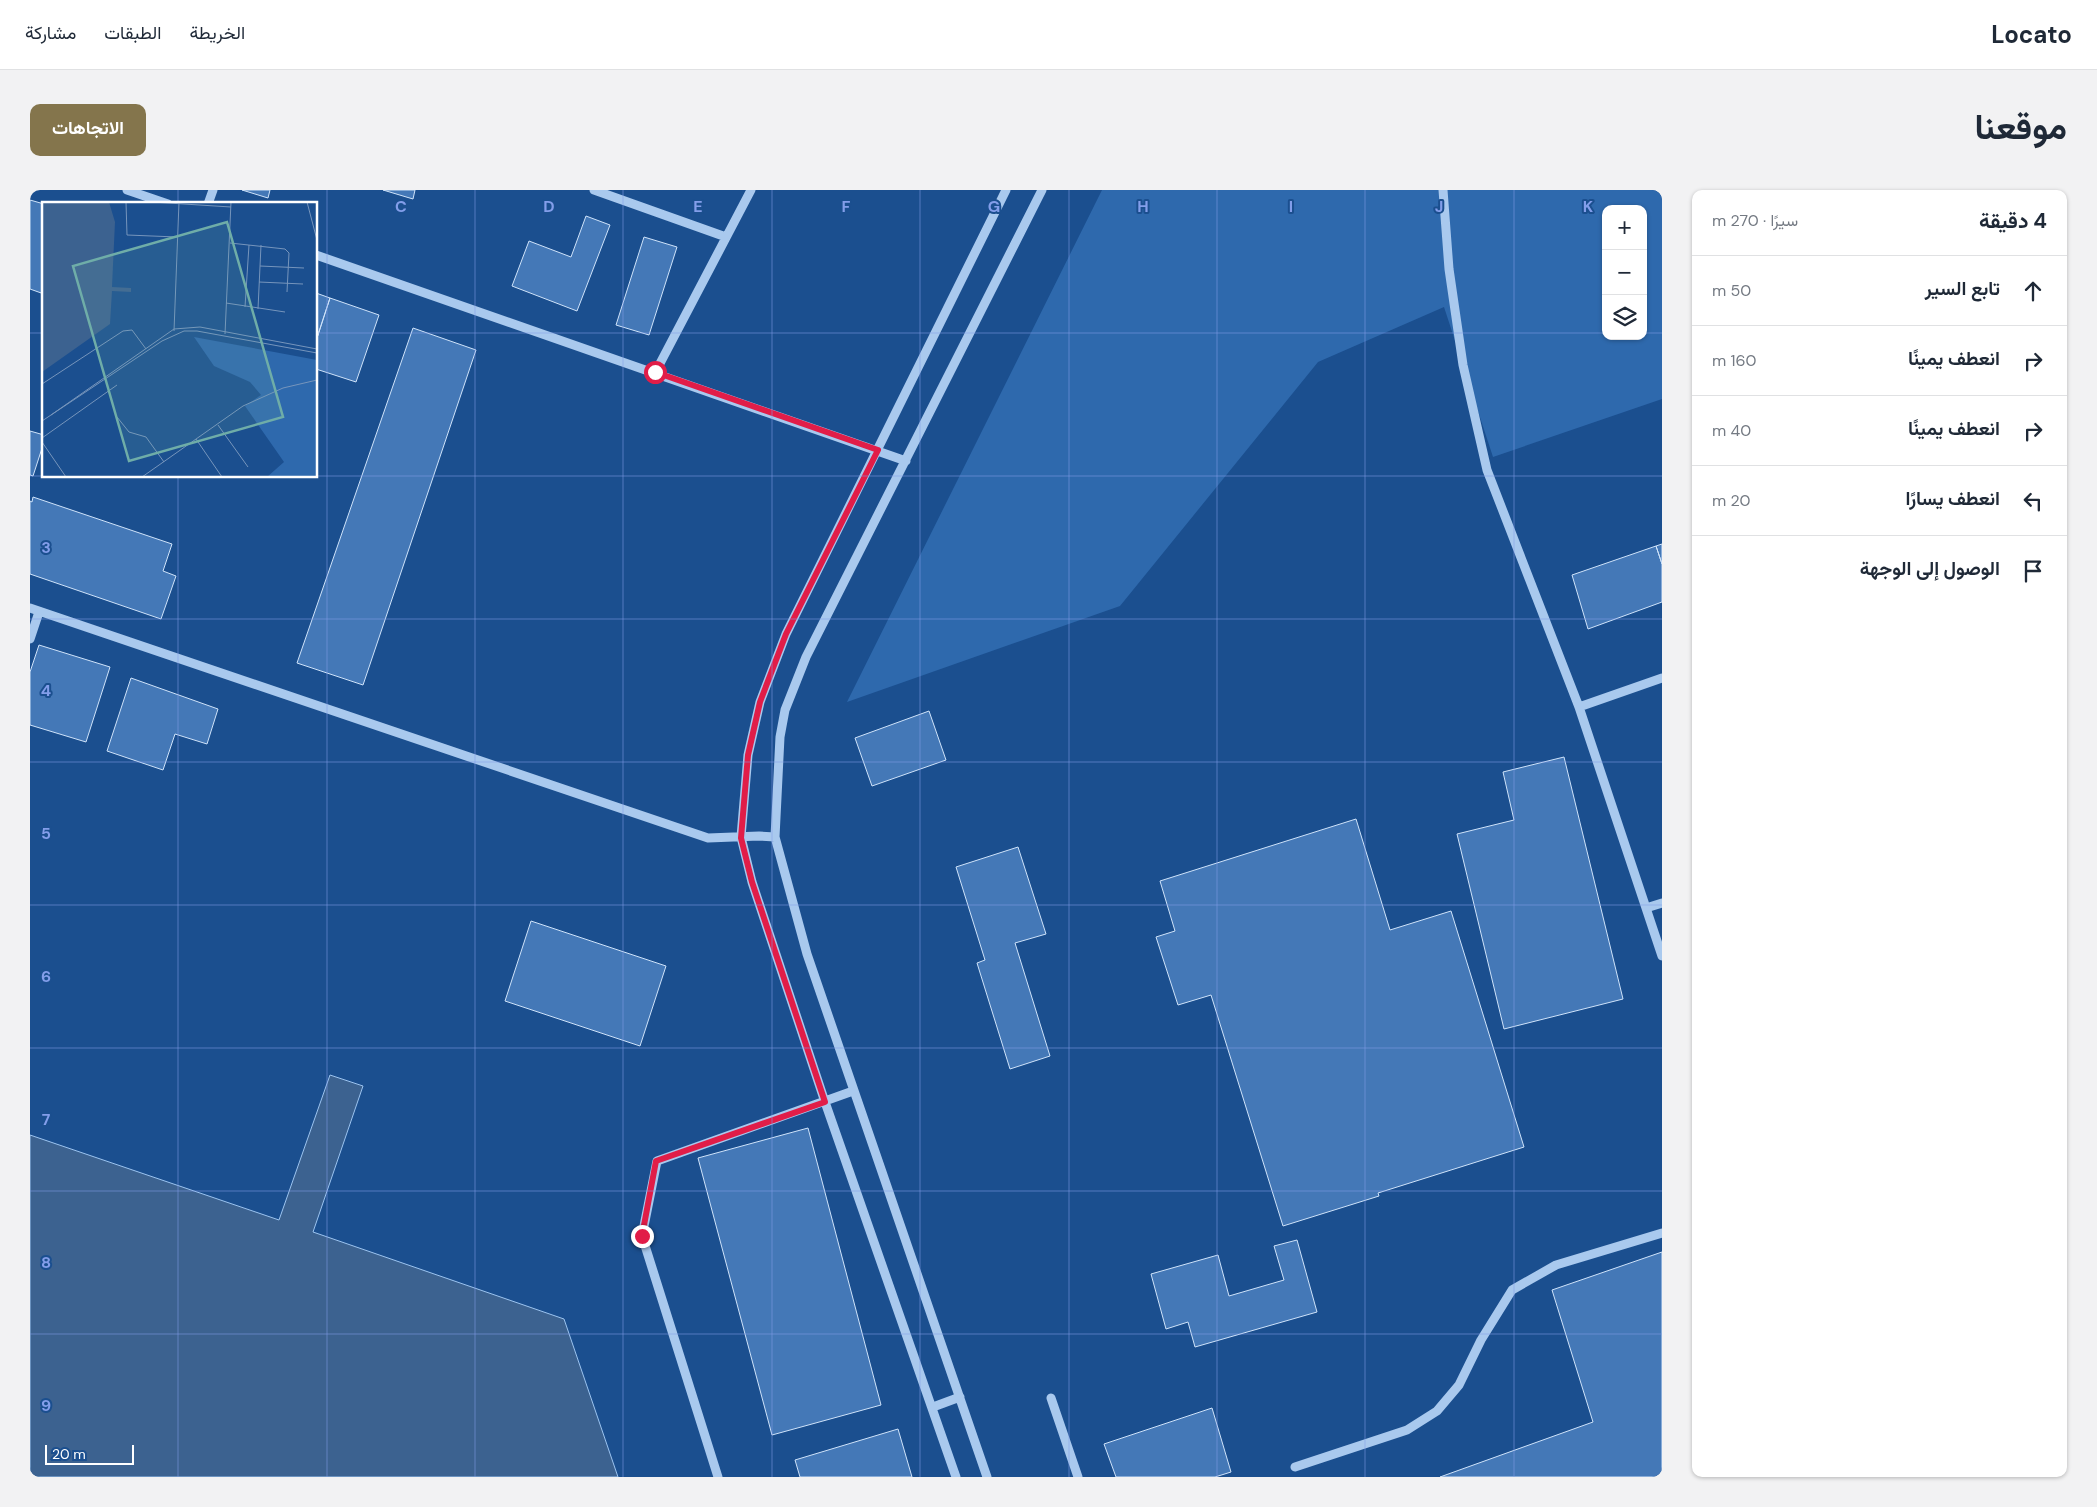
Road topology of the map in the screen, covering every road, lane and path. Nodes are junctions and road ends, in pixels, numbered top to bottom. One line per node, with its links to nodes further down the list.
1 (127, 190): 8 (street)
2 (213, 190): 9 (street)
3 (594, 190): 10 (street)
4 (751, 190): 10 (street)
5 (1006, 190): 13 (street)
6 (1042, 190): 14 (street)
7 (1443, 190): 19 (street)
8 (162, 202)
9 (209, 202)
10 (726, 237): 12 (street)
11 (318, 256): 12 (street)
12 (655, 372): 13 (street)
13 (878, 450): 14 (street); 21 (street)
14 (906, 461): 20 (street)
15 (30, 608): 16 (street)
16 (39, 612): 17 (street); 21 (street)
17 (30, 639)
18 (1662, 678): 19 (street)
19 (1579, 707): 23 (street)
20 (776, 837): 21 (street); 25 (street)
21 (741, 838): 26 (street)
22 (1662, 903): 23 (street)
23 (1646, 908): 24 (street)
24 (1662, 956)
25 (853, 1091): 26 (street); 28 (street)
26 (825, 1102): 30 (street); 32 (street)
27 (1662, 1232): 31 (street)
28 (960, 1396): 30 (street); 34 (street)
29 (1051, 1398): 35 (street)
30 (933, 1407): 33 (street)
31 (1295, 1467)
32 (718, 1477)
33 (956, 1477)
34 (987, 1477)
35 (1078, 1477)

